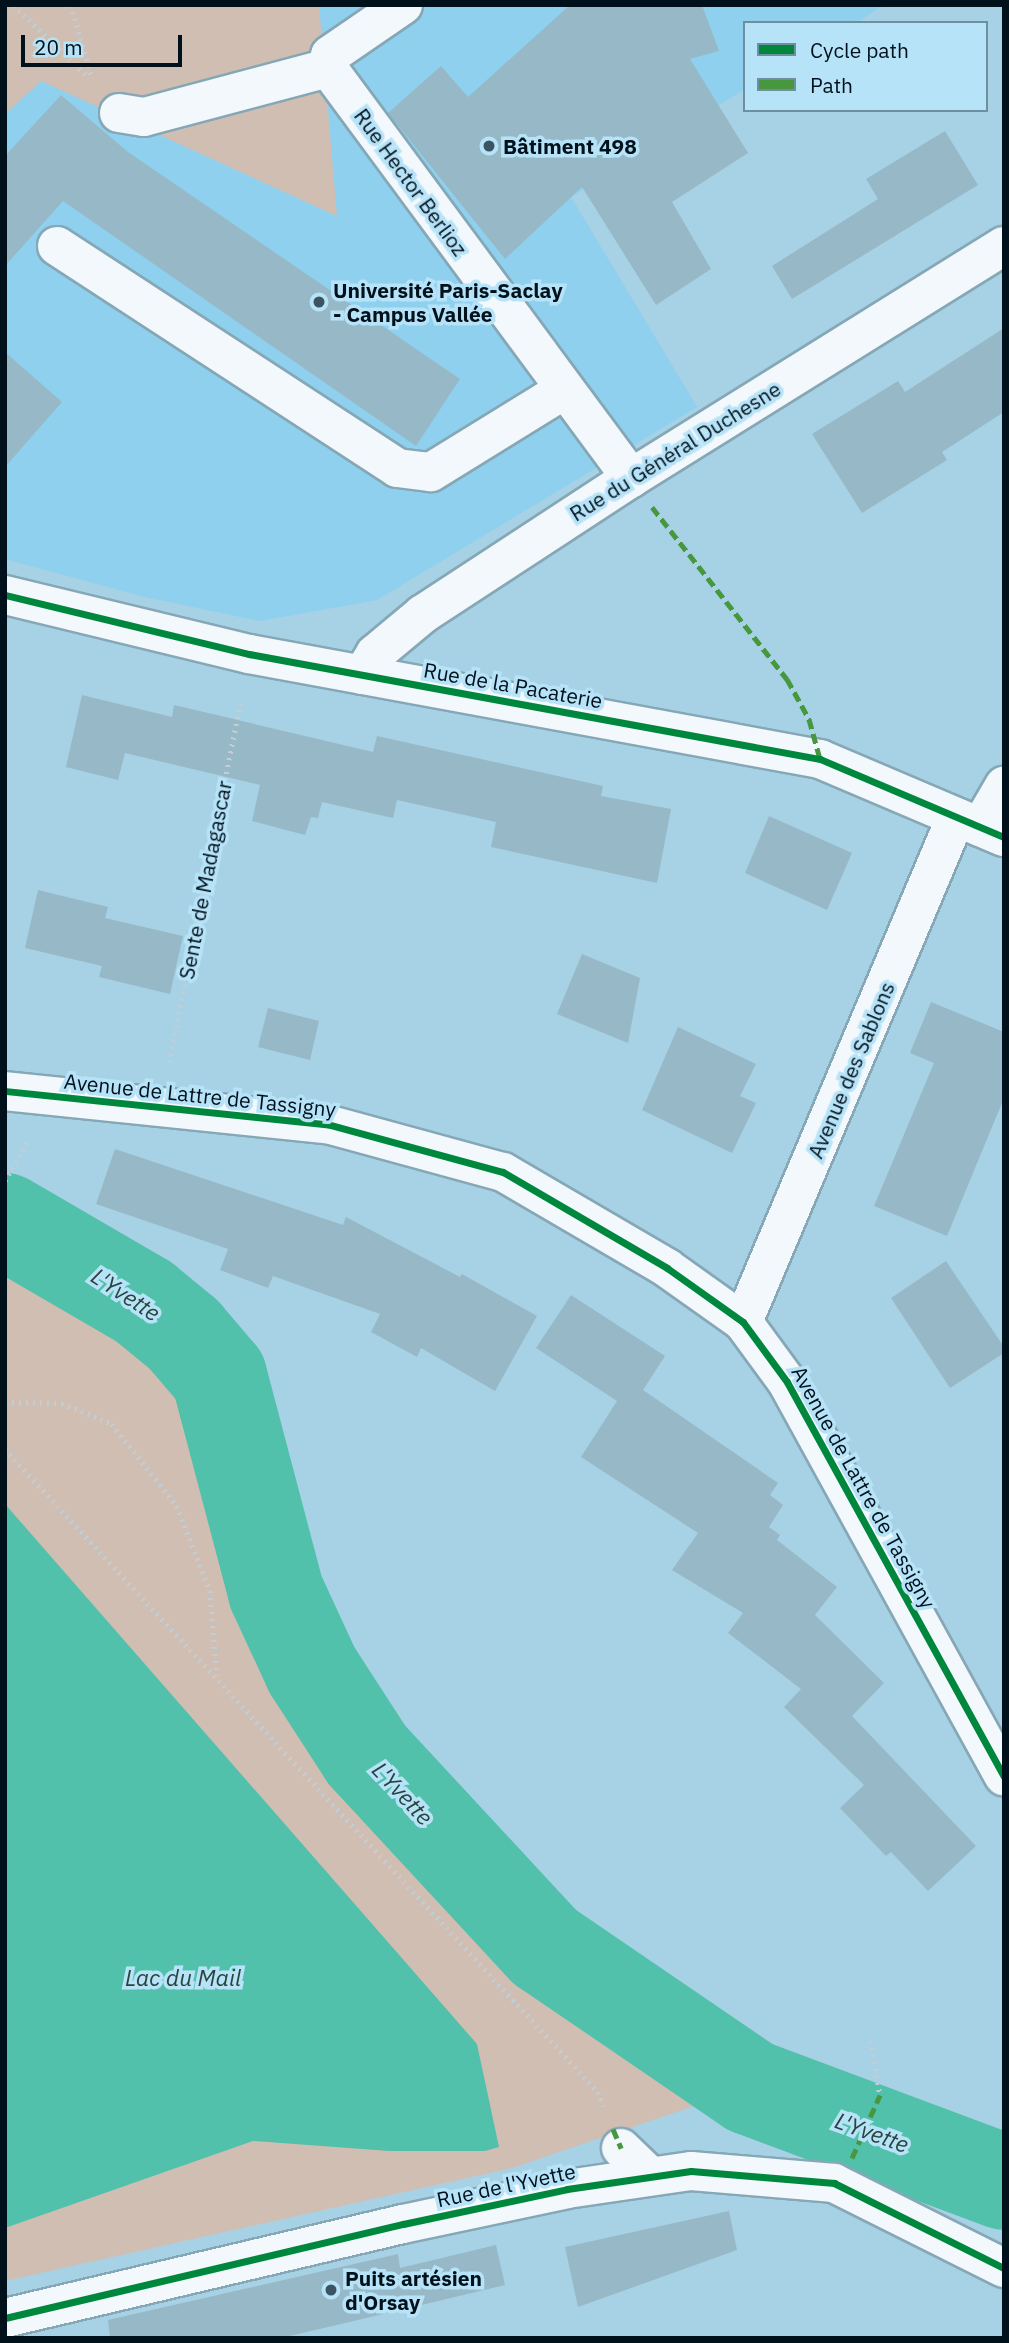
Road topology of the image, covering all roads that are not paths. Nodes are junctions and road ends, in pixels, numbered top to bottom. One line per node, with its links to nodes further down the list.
1 (403, 5): 2 (street)
2 (328, 68): 3 (street); 6 (street, Rue Hector Berlioz)
3 (119, 113)
4 (57, 246): 6 (street)
5 (1004, 246): 7 (street, Rue du Général Duchesne)
6 (564, 390): 7 (street, Rue Hector Berlioz)
7 (631, 478): 9 (street, Rue du Général Duchesne)
8 (5, 595): 9 (street, Rue de la Pacaterie)
9 (362, 675): 11 (street, Rue de la Pacaterie)
10 (1004, 786): 11 (street, Avenue des Sablons)
11 (980, 827): 13 (street, Avenue des Sablons)
12 (5, 1091): 13 (street, Avenue de Lattre de Tassigny)
13 (743, 1322): 14 (street, Avenue de Lattre de Tassigny)
14 (1004, 1776)
15 (615, 2133): 16 (street)
16 (650, 2176): 17 (street, Rue de l'Yvette); 18 (street, Rue de l'Yvette)
17 (1004, 2268)
18 (5, 2318)

